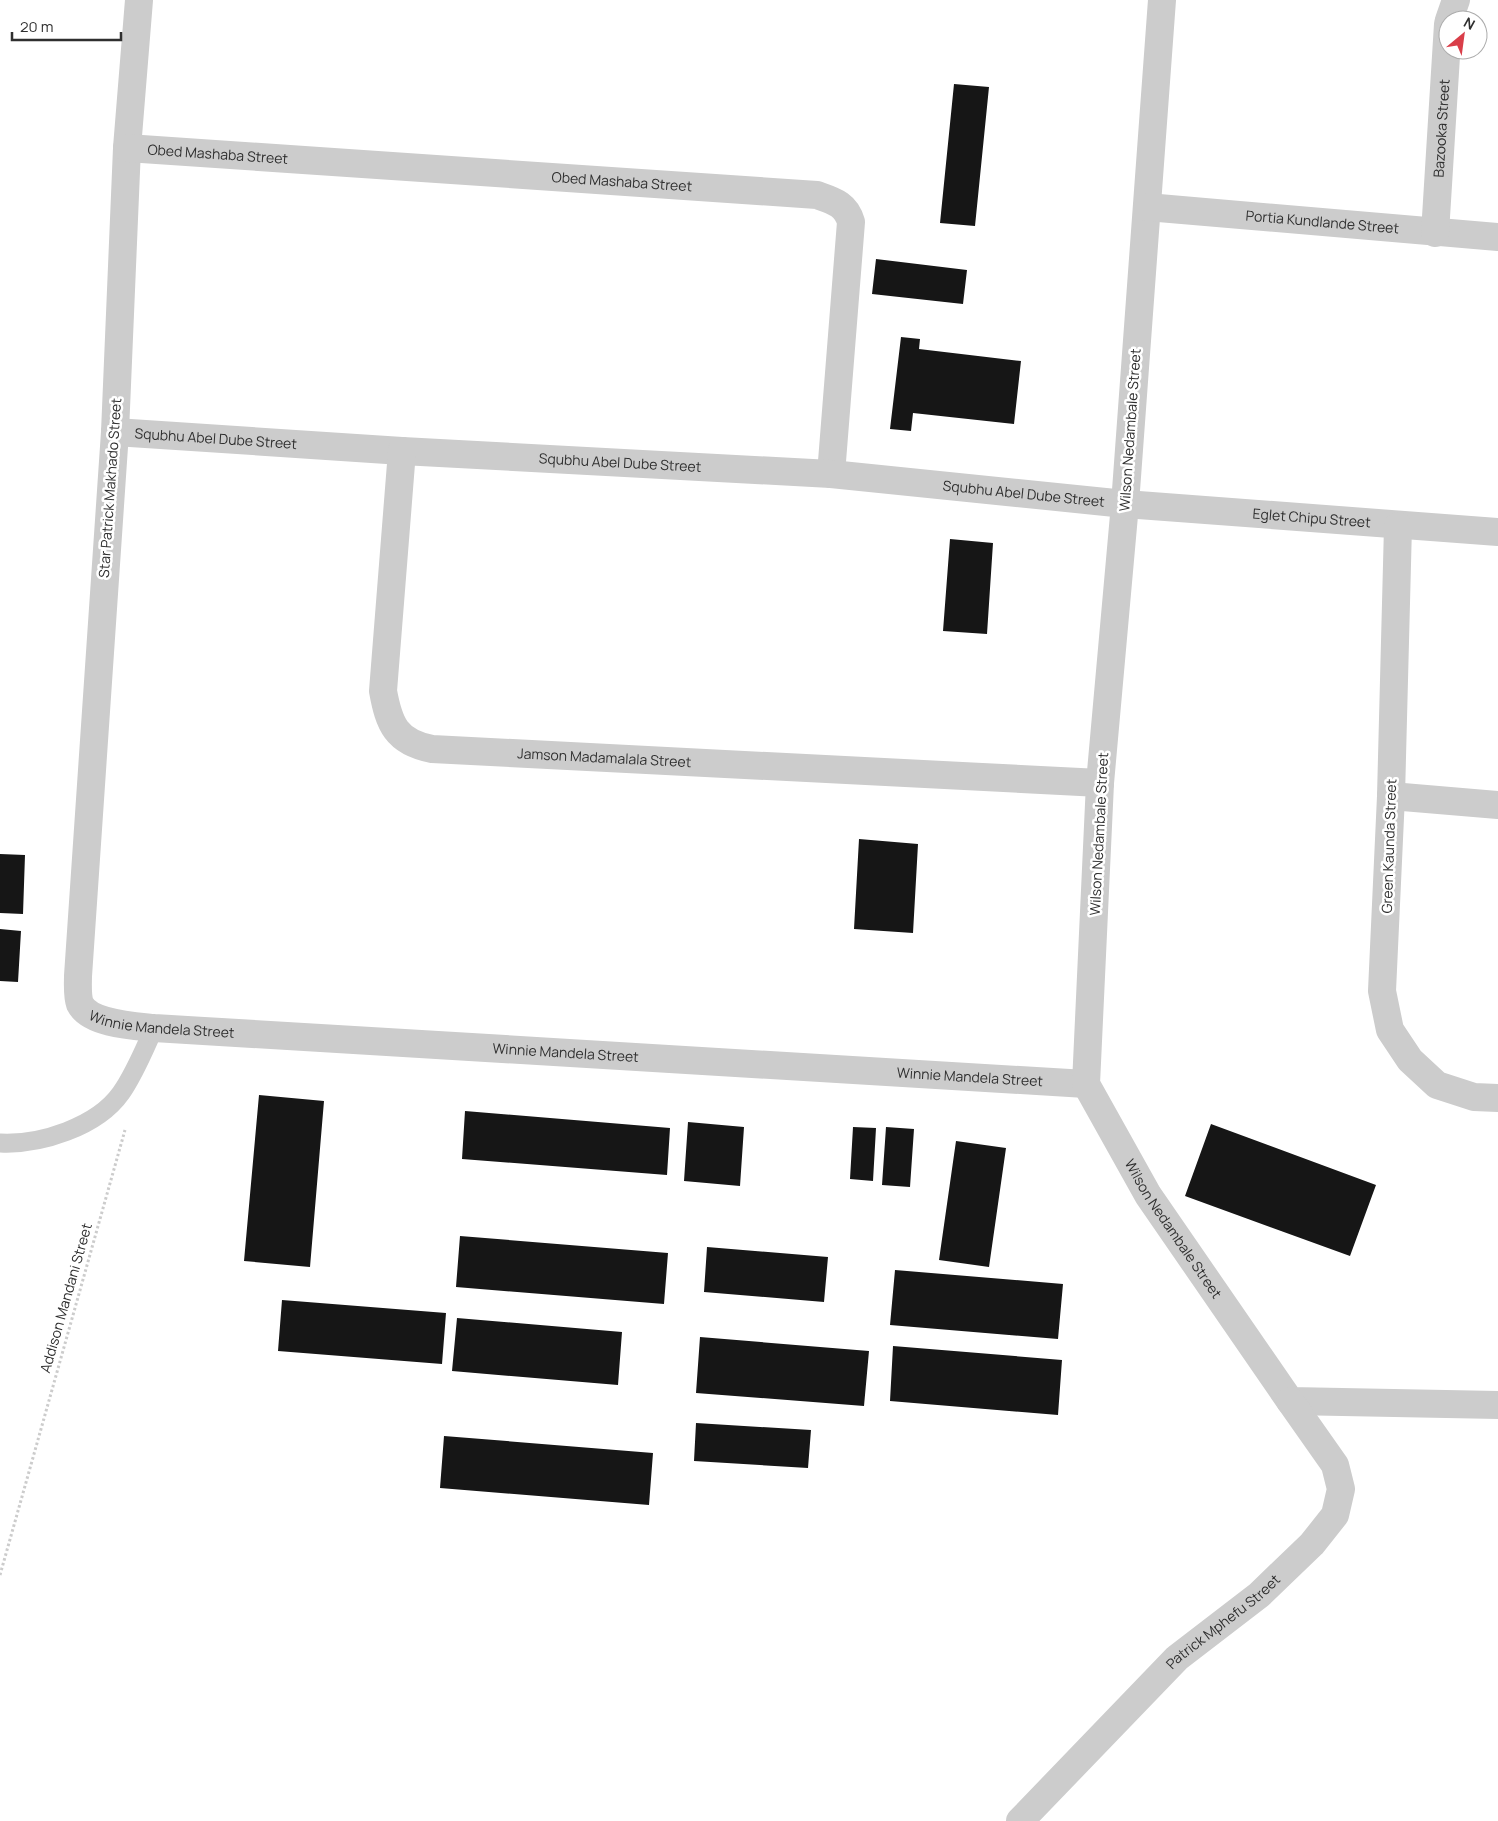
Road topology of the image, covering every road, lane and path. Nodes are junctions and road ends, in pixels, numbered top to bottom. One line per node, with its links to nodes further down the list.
1 (139, 0): 4 (street, Star Patrick Makhado Street)
2 (1162, 0): 5 (street, Wilson Nedambale Street)
3 (1446, 60): 6 (street, Bazooka Street)
4 (127, 148): 8 (street, Star Patrick Makhado Street); 10 (street, Obed Mashaba Street)
5 (1147, 206): 6 (street, Portia Kundlande Street); 11 (street, Wilson Nedambale Street)
6 (1435, 233): 7 (street, Portia Kundlande Street)
7 (1498, 237)
8 (115, 432): 9 (street, Squbhu Abel Dube Street); 17 (street, Star Patrick Makhado Street)
9 (402, 451): 10 (street, Squbhu Abel Dube Street); 14 (street, Jamson Madamalala Street)
10 (831, 474): 11 (street, Squbhu Abel Dube Street)
11 (1125, 504): 12 (street, Eglet Chipu Street); 14 (street, Wilson Nedambale Street)
12 (1398, 526): 13 (street, Eglet Chipu Street); 15 (street, Green Kaunda Street)
13 (1498, 532)
14 (1100, 783): 19 (street, Wilson Nedambale Street)
15 (1391, 796): 16 (street); 20 (street, Green Kaunda Street)
16 (1498, 805)
17 (78, 976): 18 (street, Winnie Mandela Street)
18 (154, 1028): 19 (street, Winnie Mandela Street); 22 (lane)
19 (1086, 1084): 23 (street, Wilson Nedambale Street)
20 (1498, 1098)
21 (127, 1124): 25 (path, Addison Mandani Street)
22 (0, 1144)
23 (1290, 1401): 24 (street); 26 (street, Patrick Mphefu Street)
24 (1498, 1405)
25 (0, 1575)
26 (1020, 1821)

